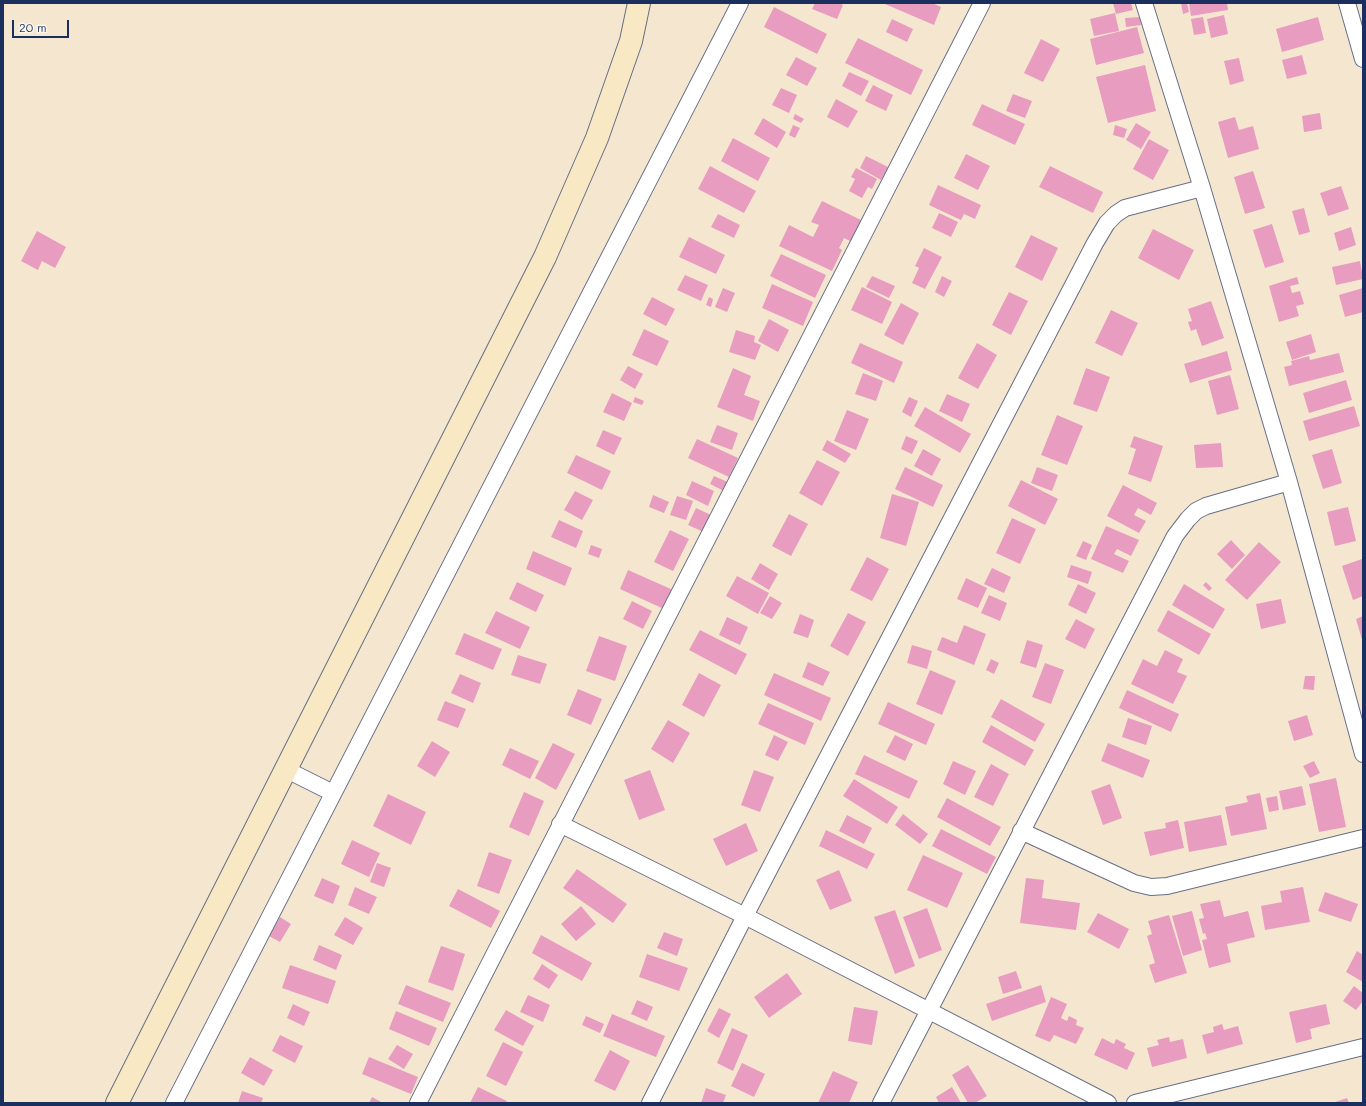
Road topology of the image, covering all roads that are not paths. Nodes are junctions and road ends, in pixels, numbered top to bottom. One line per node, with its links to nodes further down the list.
1 (640, 3): 10 (main road)
2 (740, 3): 11 (street)
3 (982, 3): 12 (street)
4 (1144, 3): 7 (street)
5 (1347, 3): 6 (street)
6 (1363, 59)
7 (1202, 188): 8 (street); 15 (street)
8 (1289, 482): 9 (street); 13 (street)
9 (1363, 754)
10 (285, 769): 11 (street); 18 (main road)
11 (333, 793): 19 (street)
12 (560, 824): 15 (street); 20 (street)
13 (1021, 831): 14 (street); 16 (street)
14 (1363, 838)
15 (745, 916): 16 (street); 21 (street)
16 (928, 1011): 22 (street); 23 (street)
17 (1363, 1047): 24 (street)
18 (117, 1103)
19 (174, 1103)
20 (418, 1103)
21 (650, 1103)
22 (881, 1103)
23 (1108, 1103)
24 (1135, 1103)

